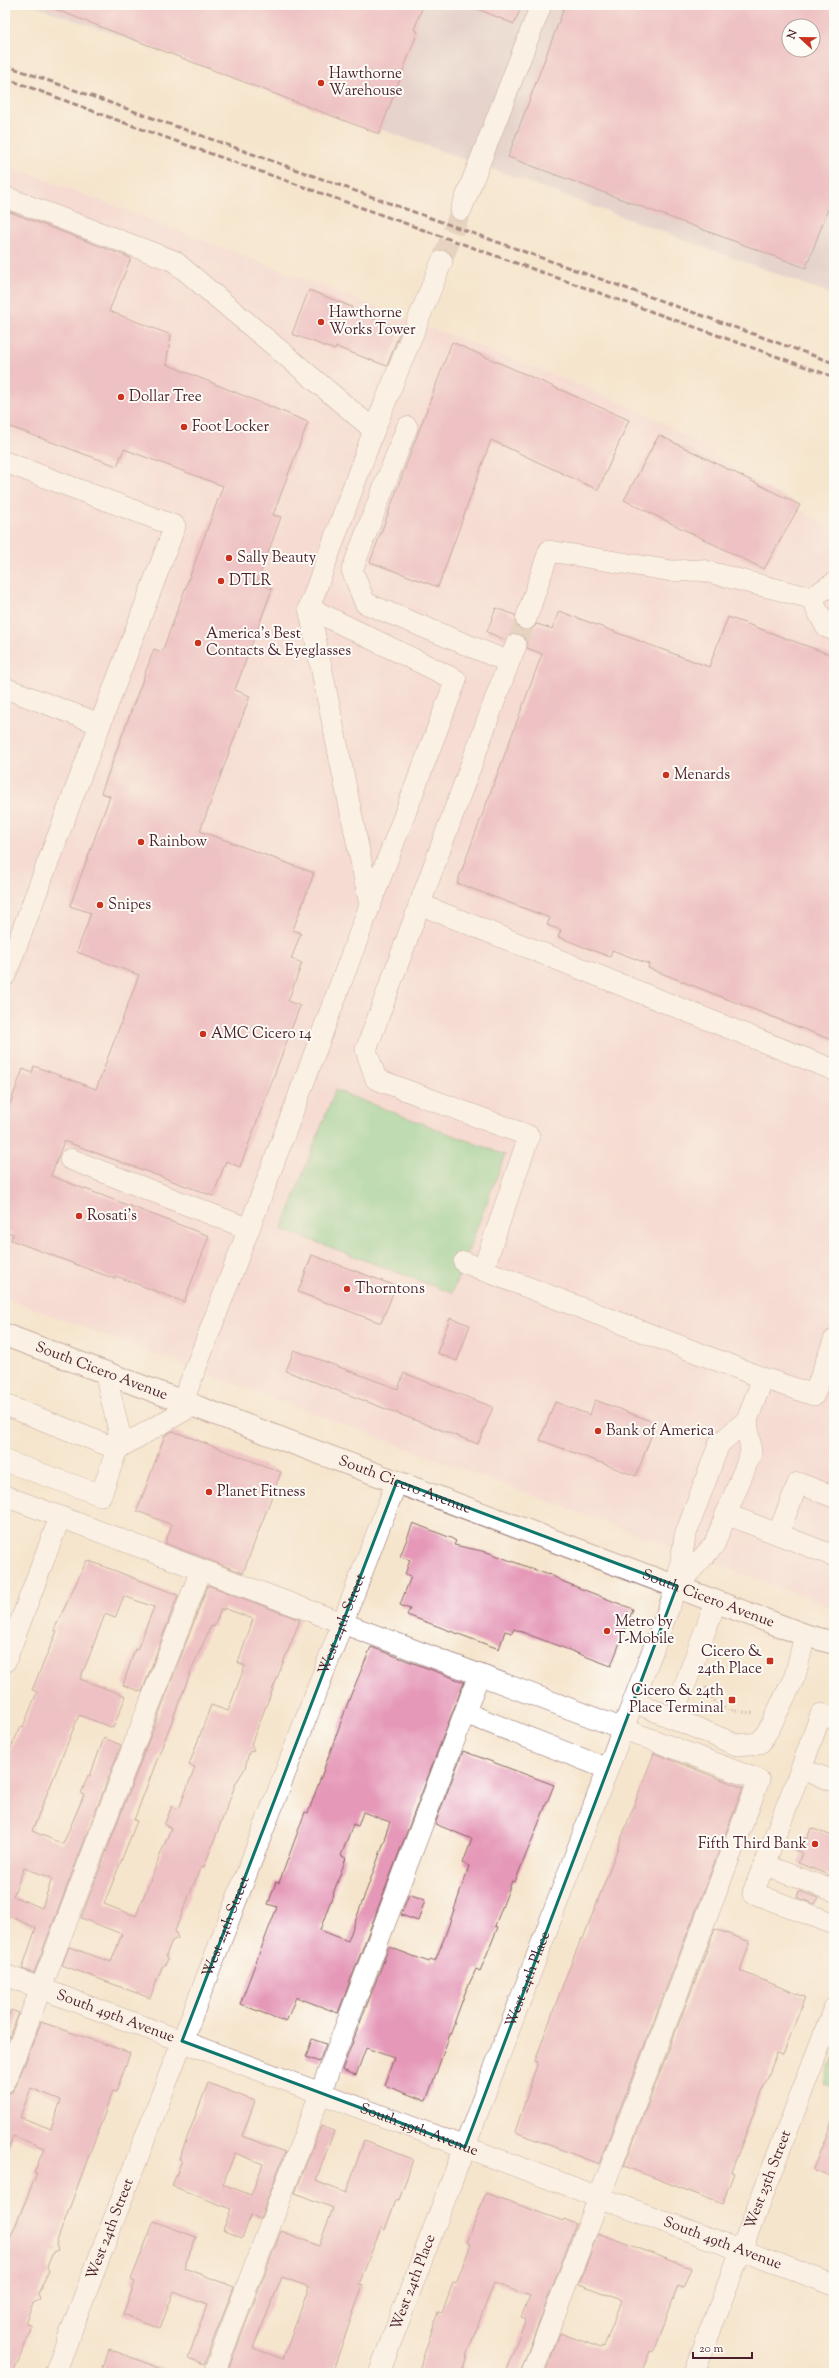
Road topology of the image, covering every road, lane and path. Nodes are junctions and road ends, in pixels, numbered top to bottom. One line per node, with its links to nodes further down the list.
1 (541, 5): 3 (street)
2 (5, 197): 6 (street)
3 (461, 210)
4 (442, 261): 6 (street)
5 (407, 427): 16 (street)
6 (374, 430): 10 (street)
7 (5, 462): 14 (street)
8 (834, 583): 9 (street)
9 (810, 598): 11 (street); 12 (street)
10 (309, 608): 15 (street); 15 (street)
11 (527, 615)
12 (834, 630)
13 (5, 688): 14 (street)
14 (100, 724): 17 (street)
15 (370, 904): 20 (street)
16 (419, 904): 18 (street); 22 (street)
17 (5, 976)
18 (834, 1070)
19 (70, 1160): 20 (street)
20 (249, 1229): 27 (street)
21 (464, 1262): 22 (street)
22 (483, 1270): 26 (street)
23 (5, 1335): 25 (main road, South Cicero Avenue)
24 (834, 1340): 26 (street)
25 (105, 1372): 27 (main road, South Cicero Avenue); 30 (street)
26 (763, 1378): 29 (street)
27 (188, 1403): 30 (street); 32 (main road, South Cicero Avenue)
28 (5, 1405): 30 (street)
29 (747, 1420): 35 (street); 40 (street)
30 (117, 1449): 31 (street)
31 (5, 1461)
32 (397, 1481): 40 (main road, South Cicero Avenue); 42 (street, West 24th Street)
33 (5, 1496): 36 (street)
34 (834, 1497): 37 (street)
35 (726, 1514): 37 (street); 40 (street)
36 (60, 1517): 39 (street); 46 (street)
37 (778, 1534): 38 (street)
38 (834, 1556)
39 (201, 1570): 42 (street); 62 (street)
40 (677, 1586): 41 (main road, South Cicero Avenue); 49 (street, West 24th Place)
41 (716, 1601): 43 (main road, South Cicero Avenue); 53 (street)
42 (343, 1623): 47 (street); 64 (street, West 24th Street)
43 (805, 1635): 44 (main road, South Cicero Avenue); 45 (main road, South Cicero Avenue); 53 (street)
44 (834, 1643)
45 (834, 1650)
46 (5, 1662)
47 (479, 1675): 51 (street); 54 (street)
48 (706, 1685): 50 (path)
49 (634, 1702): 53 (street); 54 (street, West 24th Place)
50 (757, 1708)
51 (465, 1713): 56 (street); 66 (street)
52 (834, 1719): 55 (street)
53 (679, 1720)
54 (623, 1729): 56 (street, West 24th Place); 68 (street)
55 (801, 1768): 57 (street); 58 (street)
56 (608, 1769): 67 (street, West 24th Place)
57 (834, 1781)
58 (764, 1864): 59 (street); 60 (street)
59 (834, 1890)
60 (834, 1924)
61 (5, 1975): 62 (street, South 49th Avenue)
62 (41, 1988): 64 (street, South 49th Avenue); 65 (street)
63 (834, 2008): 69 (street, West 25th Street)
64 (182, 2041): 66 (street, South 49th Avenue); 71 (street, West 24th Street)
65 (5, 2082)
66 (321, 2093): 67 (street, South 49th Avenue); 72 (street)
67 (465, 2146): 68 (street, South 49th Avenue); 73 (street, West 24th Place)
68 (600, 2197): 69 (street, South 49th Avenue); 74 (street)
69 (740, 2250): 70 (street, South 49th Avenue); 75 (street, West 25th Street)
70 (834, 2285)
71 (55, 2373)
72 (214, 2373)
73 (379, 2373)
74 (532, 2373)
75 (694, 2373)

